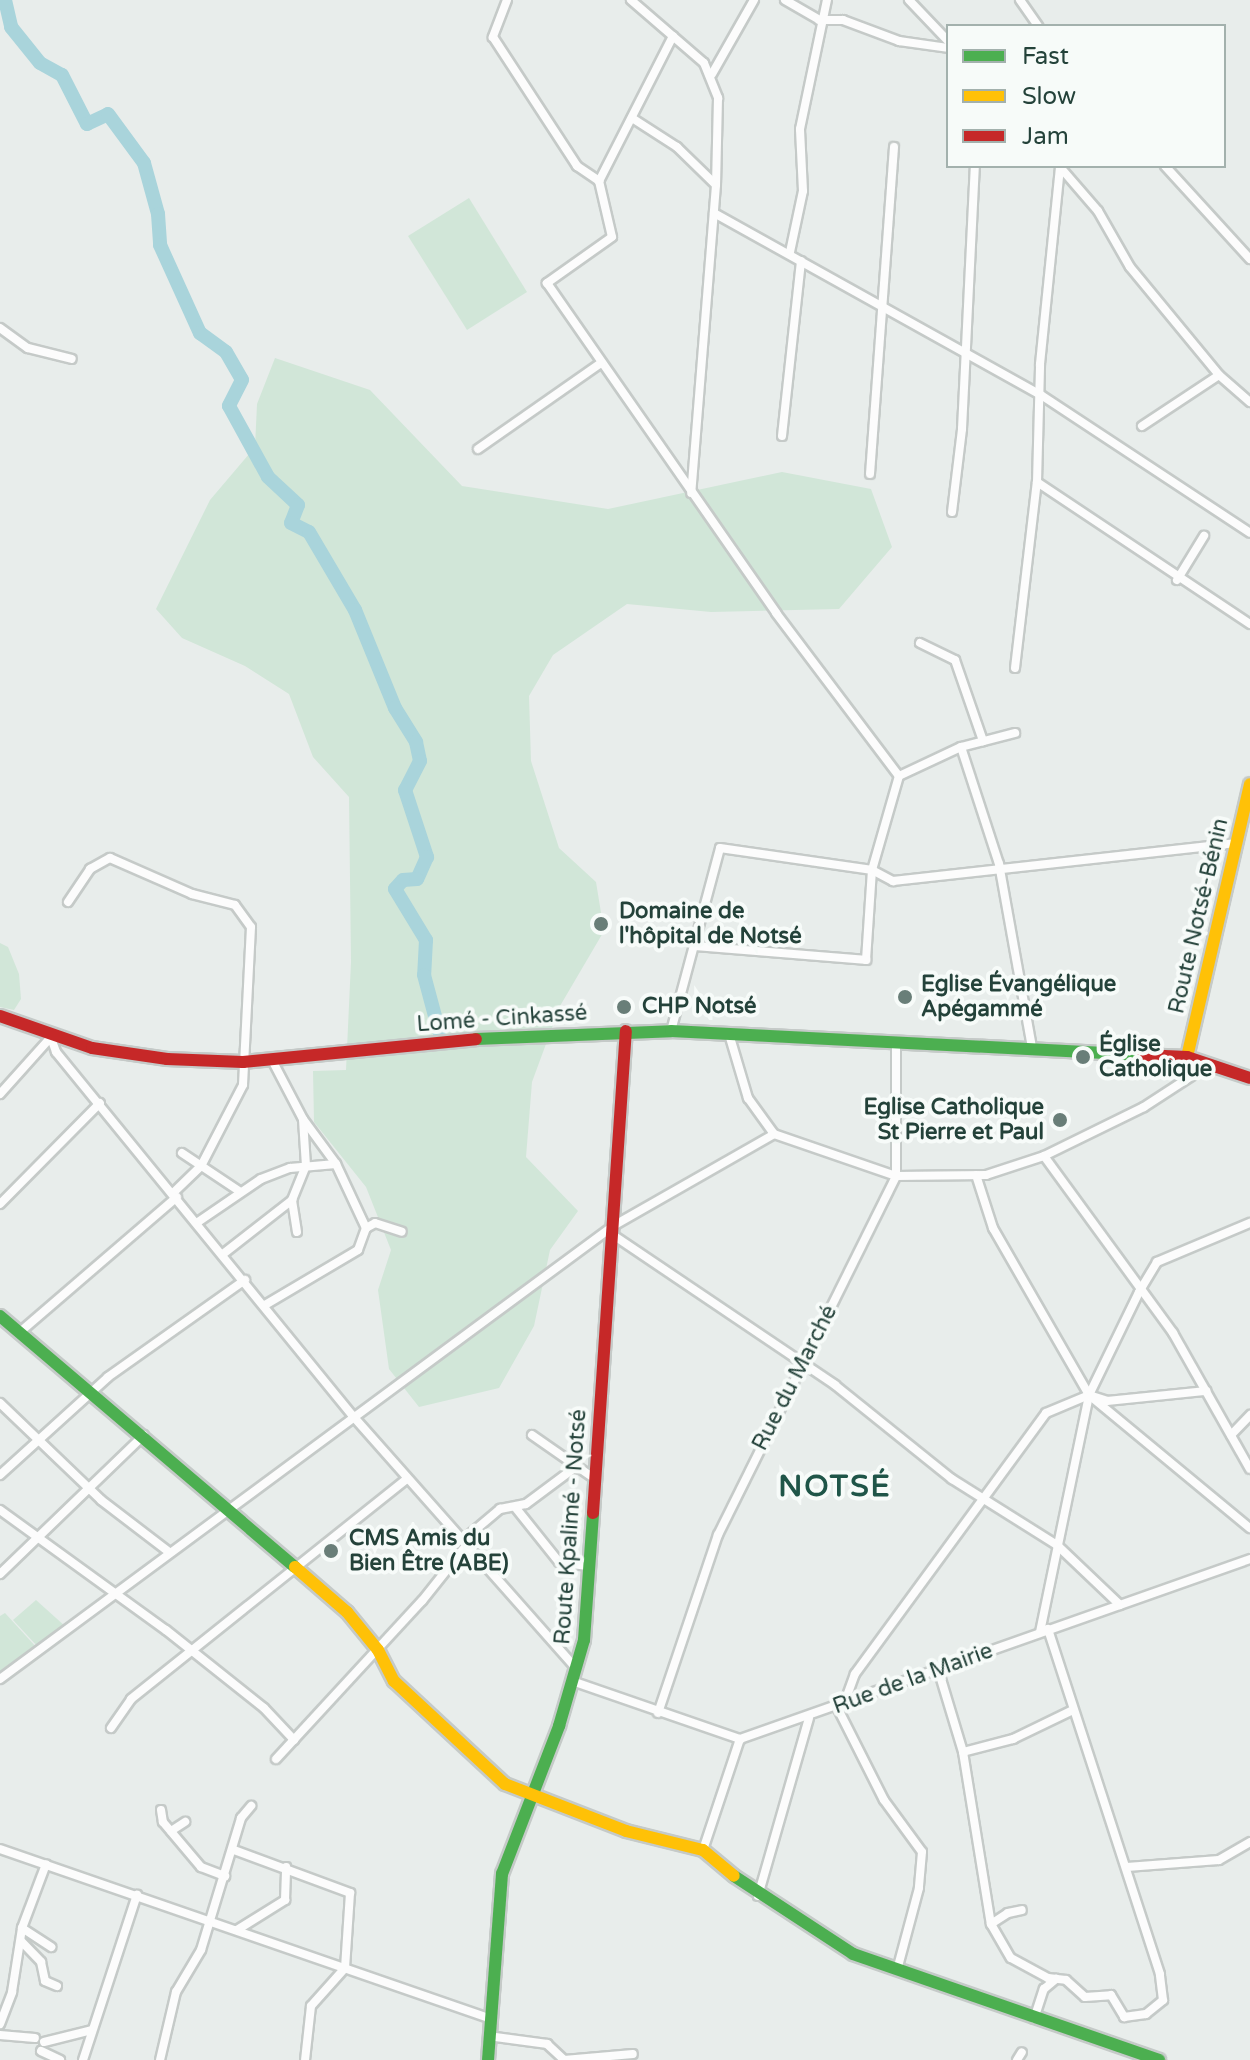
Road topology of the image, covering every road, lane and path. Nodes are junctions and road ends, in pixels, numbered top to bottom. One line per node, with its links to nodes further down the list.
1 (507, 0): 20 (street)
2 (631, 0): 10 (street)
3 (754, 0): 13 (street)
4 (785, 0): 8 (street)
5 (827, 0): 8 (street)
6 (909, 0): 11 (street)
7 (1020, 0): 9 (street)
8 (819, 20): 12 (street); 23 (street)
9 (1037, 24)
10 (673, 36): 13 (street); 14 (street)
11 (946, 39)
12 (946, 48)
13 (712, 74): 21 (street)
14 (632, 118): 20 (street); 21 (street)
15 (894, 147): 26 (street)
16 (975, 168): 28 (street)
17 (1060, 168): 32 (street)
18 (1062, 168): 31 (street)
19 (1167, 168): 24 (street)
20 (599, 181): 30 (street)
21 (716, 185): 22 (street)
22 (714, 213): 23 (street); 39 (street)
23 (790, 252): 25 (street)
24 (1250, 259)
25 (801, 261): 26 (street); 35 (street)
26 (884, 310): 28 (street); 37 (street)
27 (0, 328): 29 (street)
28 (962, 349): 32 (street); 40 (street)
29 (72, 359)
30 (601, 363): 36 (street); 39 (street)
31 (1219, 375): 33 (street); 34 (street)
32 (1041, 395): 38 (street); 41 (street)
33 (1250, 402)
34 (1142, 426)
35 (782, 436)
36 (478, 449)
37 (870, 474)
38 (1037, 482): 43 (street); 46 (street)
39 (691, 494): 50 (street)
40 (952, 512)
41 (1250, 533)
42 (1204, 536): 43 (street)
43 (1177, 580): 44 (street)
44 (1250, 624)
45 (920, 643): 48 (street)
46 (1015, 668)
47 (1015, 733): 48 (street)
48 (983, 741): 49 (street)
49 (961, 747): 50 (street); 54 (street)
50 (899, 776): 53 (street)
51 (1250, 784): 52 (main road, Route Notsé-Bénin)
52 (1236, 843): 54 (street); 64 (main road, Route Notsé-Bénin)
53 (872, 870): 54 (street); 56 (street); 56 (street)
54 (1000, 870): 63 (street)
55 (68, 902): 66 (street)
56 (696, 946): 59 (street)
57 (0, 1016): 61 (main road, Lomé - Cinkassé)
58 (626, 1031): 59 (main road, Lomé - Cinkassé); 65 (main road, Lomé - Cinkassé); 87 (main road, Route Kpalimé - Notsé)
59 (671, 1031): 60 (main road, Lomé - Cinkassé)
60 (729, 1033): 62 (main road, Lomé - Cinkassé); 72 (street)
61 (52, 1037): 66 (main road, Lomé - Cinkassé); 69 (street); 70 (street)
62 (896, 1039): 63 (main road, Lomé - Cinkassé); 79 (street, Rue du Marché)
63 (1032, 1047): 64 (main road, Lomé - Cinkassé)
64 (1187, 1057): 67 (main road, Lomé - Cinkassé)
65 (272, 1060): 66 (main road, Lomé - Cinkassé); 71 (street)
66 (243, 1062): 76 (street)
67 (1211, 1063): 68 (main road, Lomé - Cinkassé); 74 (street)
68 (1250, 1078)
69 (0, 1094)
70 (100, 1103): 81 (street); 83 (street)
71 (303, 1119): 75 (street); 77 (street)
72 (774, 1134): 79 (street); 87 (street)
73 (182, 1153): 76 (street)
74 (1044, 1156): 78 (street); 92 (street)
75 (336, 1164): 77 (street); 86 (street)
76 (201, 1166): 80 (street); 81 (street)
77 (306, 1166): 80 (street); 82 (street)
78 (976, 1175): 79 (street); 99 (street)
79 (896, 1176): 96 (street, Rue du Marché)
80 (239, 1191): 84 (street)
81 (175, 1195): 84 (street); 95 (street)
82 (292, 1200): 88 (street); 90 (street)
83 (0, 1204)
84 (198, 1222): 90 (street)
85 (1250, 1223): 92 (street)
86 (366, 1228): 89 (street); 93 (street)
87 (613, 1231): 96 (street); 101 (street); 111 (main road, Route Kpalimé - Notsé)
88 (297, 1232)
89 (402, 1232)
90 (223, 1254): 91 (street)
91 (245, 1280): 93 (street); 98 (street)
92 (1139, 1292): 97 (street); 99 (street)
93 (265, 1305): 101 (street)
94 (0, 1316): 95 (main road)
95 (20, 1332): 98 (main road)
96 (800, 1365): 113 (street); 136 (street, Rue du Marché)
97 (1206, 1391): 99 (street); 105 (street)
98 (92, 1393): 103 (main road); 106 (street)
99 (1089, 1395): 113 (street); 117 (street); 120 (street)
100 (0, 1403): 106 (street)
101 (352, 1415): 110 (street); 114 (street)
102 (1250, 1415): 105 (street)
103 (144, 1435): 112 (street); 114 (main road)
104 (532, 1435): 107 (street)
105 (1231, 1435): 108 (street)
106 (41, 1439): 109 (street); 112 (street)
107 (577, 1466): 111 (street); 115 (street)
108 (1250, 1469)
109 (0, 1475)
110 (407, 1479): 119 (street); 124 (street)
111 (595, 1479): 123 (main road, Route Kpalimé - Notsé)
112 (88, 1487): 118 (street); 121 (street)
113 (984, 1497): 120 (street); 134 (street)
114 (227, 1507): 121 (street); 124 (main road)
115 (515, 1507): 119 (street); 123 (street)
116 (0, 1510): 118 (street)
117 (1250, 1528)
118 (42, 1539): 125 (street); 126 (street)
119 (464, 1544): 129 (street); 132 (street)
120 (1057, 1545): 127 (street); 128 (street)
121 (169, 1552): 126 (street)
122 (1250, 1559): 127 (street, Rue de la Mairie)
123 (589, 1566): 132 (main road, Route Kpalimé - Notsé)
124 (294, 1568): 129 (main road); 130 (street)
125 (0, 1574)
126 (116, 1593): 130 (street); 133 (street)
127 (1120, 1605): 128 (street, Rue de la Mairie)
128 (1044, 1630): 131 (street, Rue de la Mairie); 135 (street)
129 (378, 1650): 140 (street); 143 (main road)
130 (191, 1652): 138 (street); 140 (street)
131 (938, 1669): 134 (street, Rue de la Mairie); 141 (street)
132 (576, 1676): 136 (street); 143 (main road, Route Kpalimé - Notsé)
133 (0, 1679)
134 (841, 1705): 137 (street, Rue de la Mairie); 166 (street)
135 (1071, 1711): 141 (street); 154 (street)
136 (658, 1713): 139 (street)
137 (809, 1718): 139 (street, Rue de la Mairie); 157 (street)
138 (111, 1728)
139 (740, 1739): 151 (street)
140 (294, 1740): 142 (street)
141 (963, 1752): 160 (street)
142 (276, 1759)
143 (531, 1795): 151 (main road); 169 (main road, Route Kpalimé - Notsé)
144 (251, 1806): 150 (street)
145 (161, 1810): 147 (street)
146 (185, 1822): 147 (street)
147 (171, 1831): 155 (street)
148 (1250, 1842): 154 (street)
149 (0, 1849): 152 (street)
150 (234, 1850): 153 (street); 155 (street)
151 (703, 1850): 157 (main road)
152 (46, 1864): 156 (street); 161 (street)
153 (286, 1867): 162 (street); 165 (street)
154 (1127, 1867): 167 (street)
155 (225, 1876): 159 (street)
156 (137, 1895): 159 (street); 172 (street)
157 (758, 1896): 166 (main road)
158 (1022, 1910): 160 (street)
159 (210, 1920): 162 (street); 179 (street)
160 (991, 1924): 167 (street)
161 (22, 1928): 163 (street); 164 (street)
162 (237, 1930): 165 (street)
163 (21, 1941): 168 (street); 171 (street)
164 (51, 1947)
165 (345, 1968): 169 (street); 180 (street)
166 (897, 1970): 170 (main road)
167 (1056, 1979): 170 (street)
168 (57, 1986)
169 (489, 2018): 174 (main road, Route Kpalimé - Notsé)
170 (1034, 2019): 182 (main road)
171 (0, 2026): 173 (street)
172 (92, 2030): 175 (street); 178 (street)
173 (0, 2035): 175 (street)
174 (488, 2036): 176 (street); 181 (main road, Route Kpalimé - Notsé)
175 (40, 2044): 177 (street)
176 (633, 2054)
177 (60, 2060)
178 (83, 2060)
179 (160, 2060)
180 (305, 2060)
181 (488, 2060)
182 (1159, 2060)

